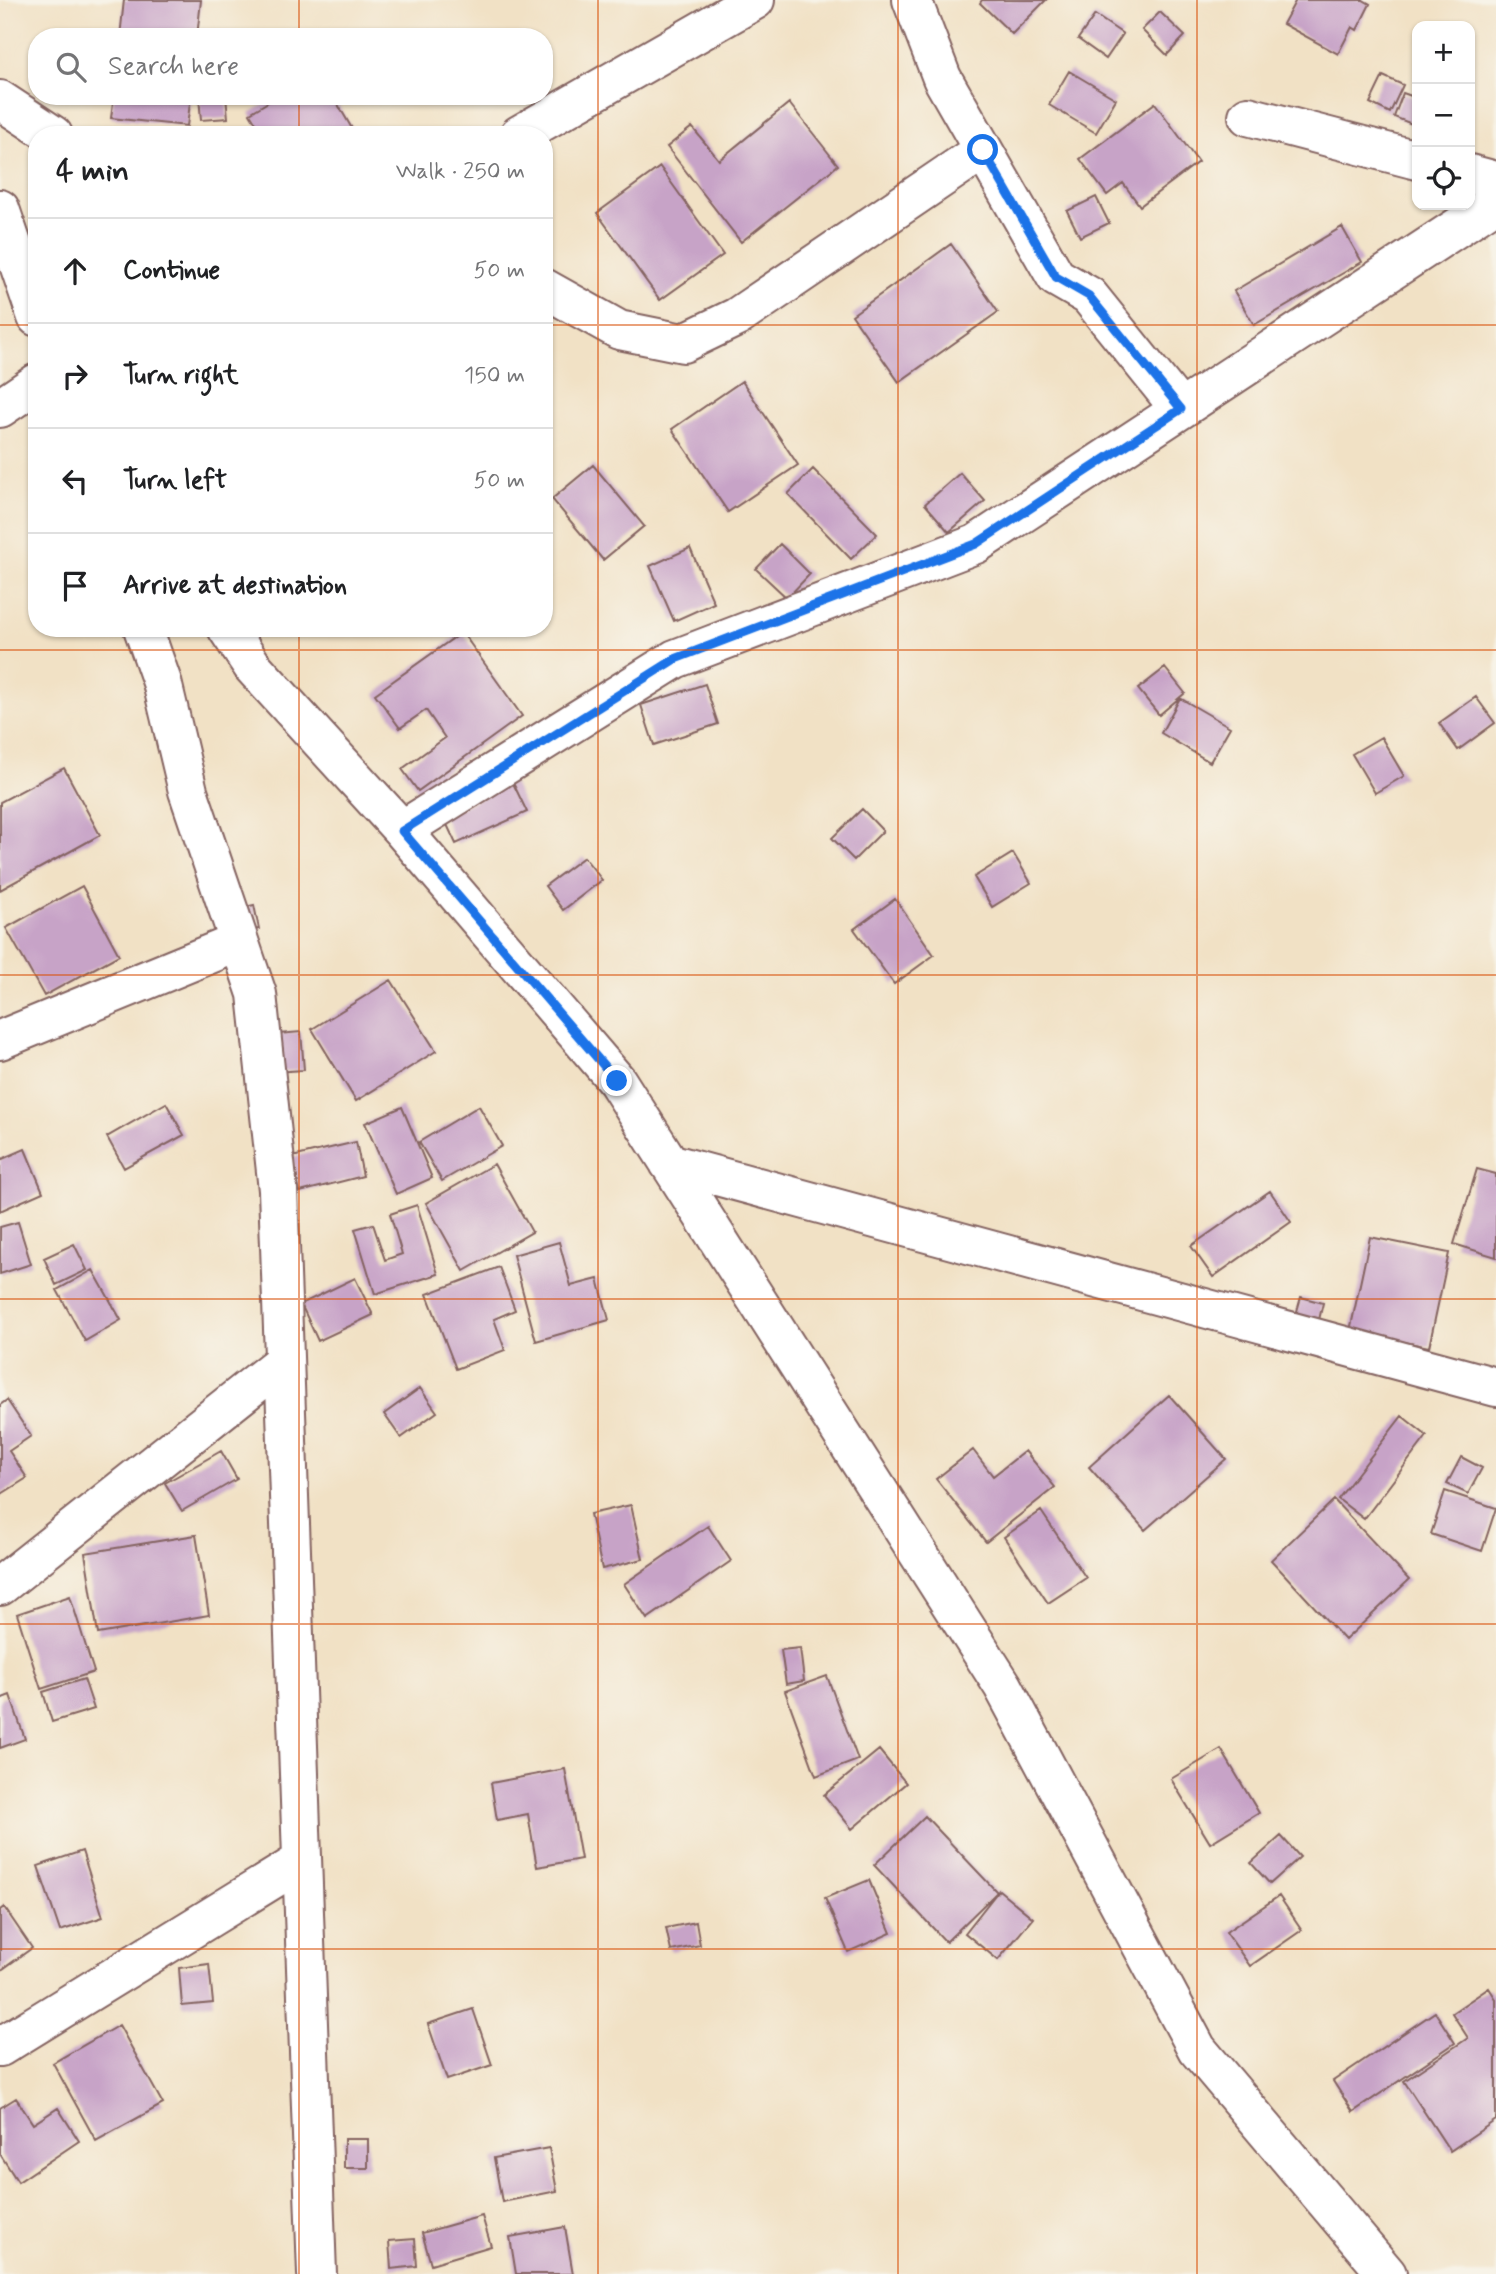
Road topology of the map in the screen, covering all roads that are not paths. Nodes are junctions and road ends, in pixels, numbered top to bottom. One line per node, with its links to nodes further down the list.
1 (755, 0): 6 (street)
2 (912, 0): 7 (street)
3 (0, 100): 5 (street)
4 (1248, 116): 8 (street)
5 (39, 126)
6 (535, 126)
7 (983, 150): 14 (street); 17 (street)
8 (1412, 159)
9 (1475, 175): 10 (street)
10 (1496, 181)
11 (1496, 202): 17 (street)
12 (0, 209): 13 (street)
13 (28, 291)
14 (553, 293)
15 (28, 389): 16 (street)
16 (0, 408)
17 (1181, 409): 20 (street)
18 (146, 637): 21 (street)
19 (234, 637): 20 (street)
20 (402, 831): 23 (street)
21 (239, 942): 22 (street); 24 (street)
22 (0, 1040)
23 (669, 1163): 25 (street); 30 (street)
24 (284, 1361): 26 (street); 27 (street)
25 (1496, 1387)
26 (0, 1586)
27 (302, 1861): 28 (street); 29 (street)
28 (0, 2047)
29 (317, 2274)
30 (1387, 2274)

